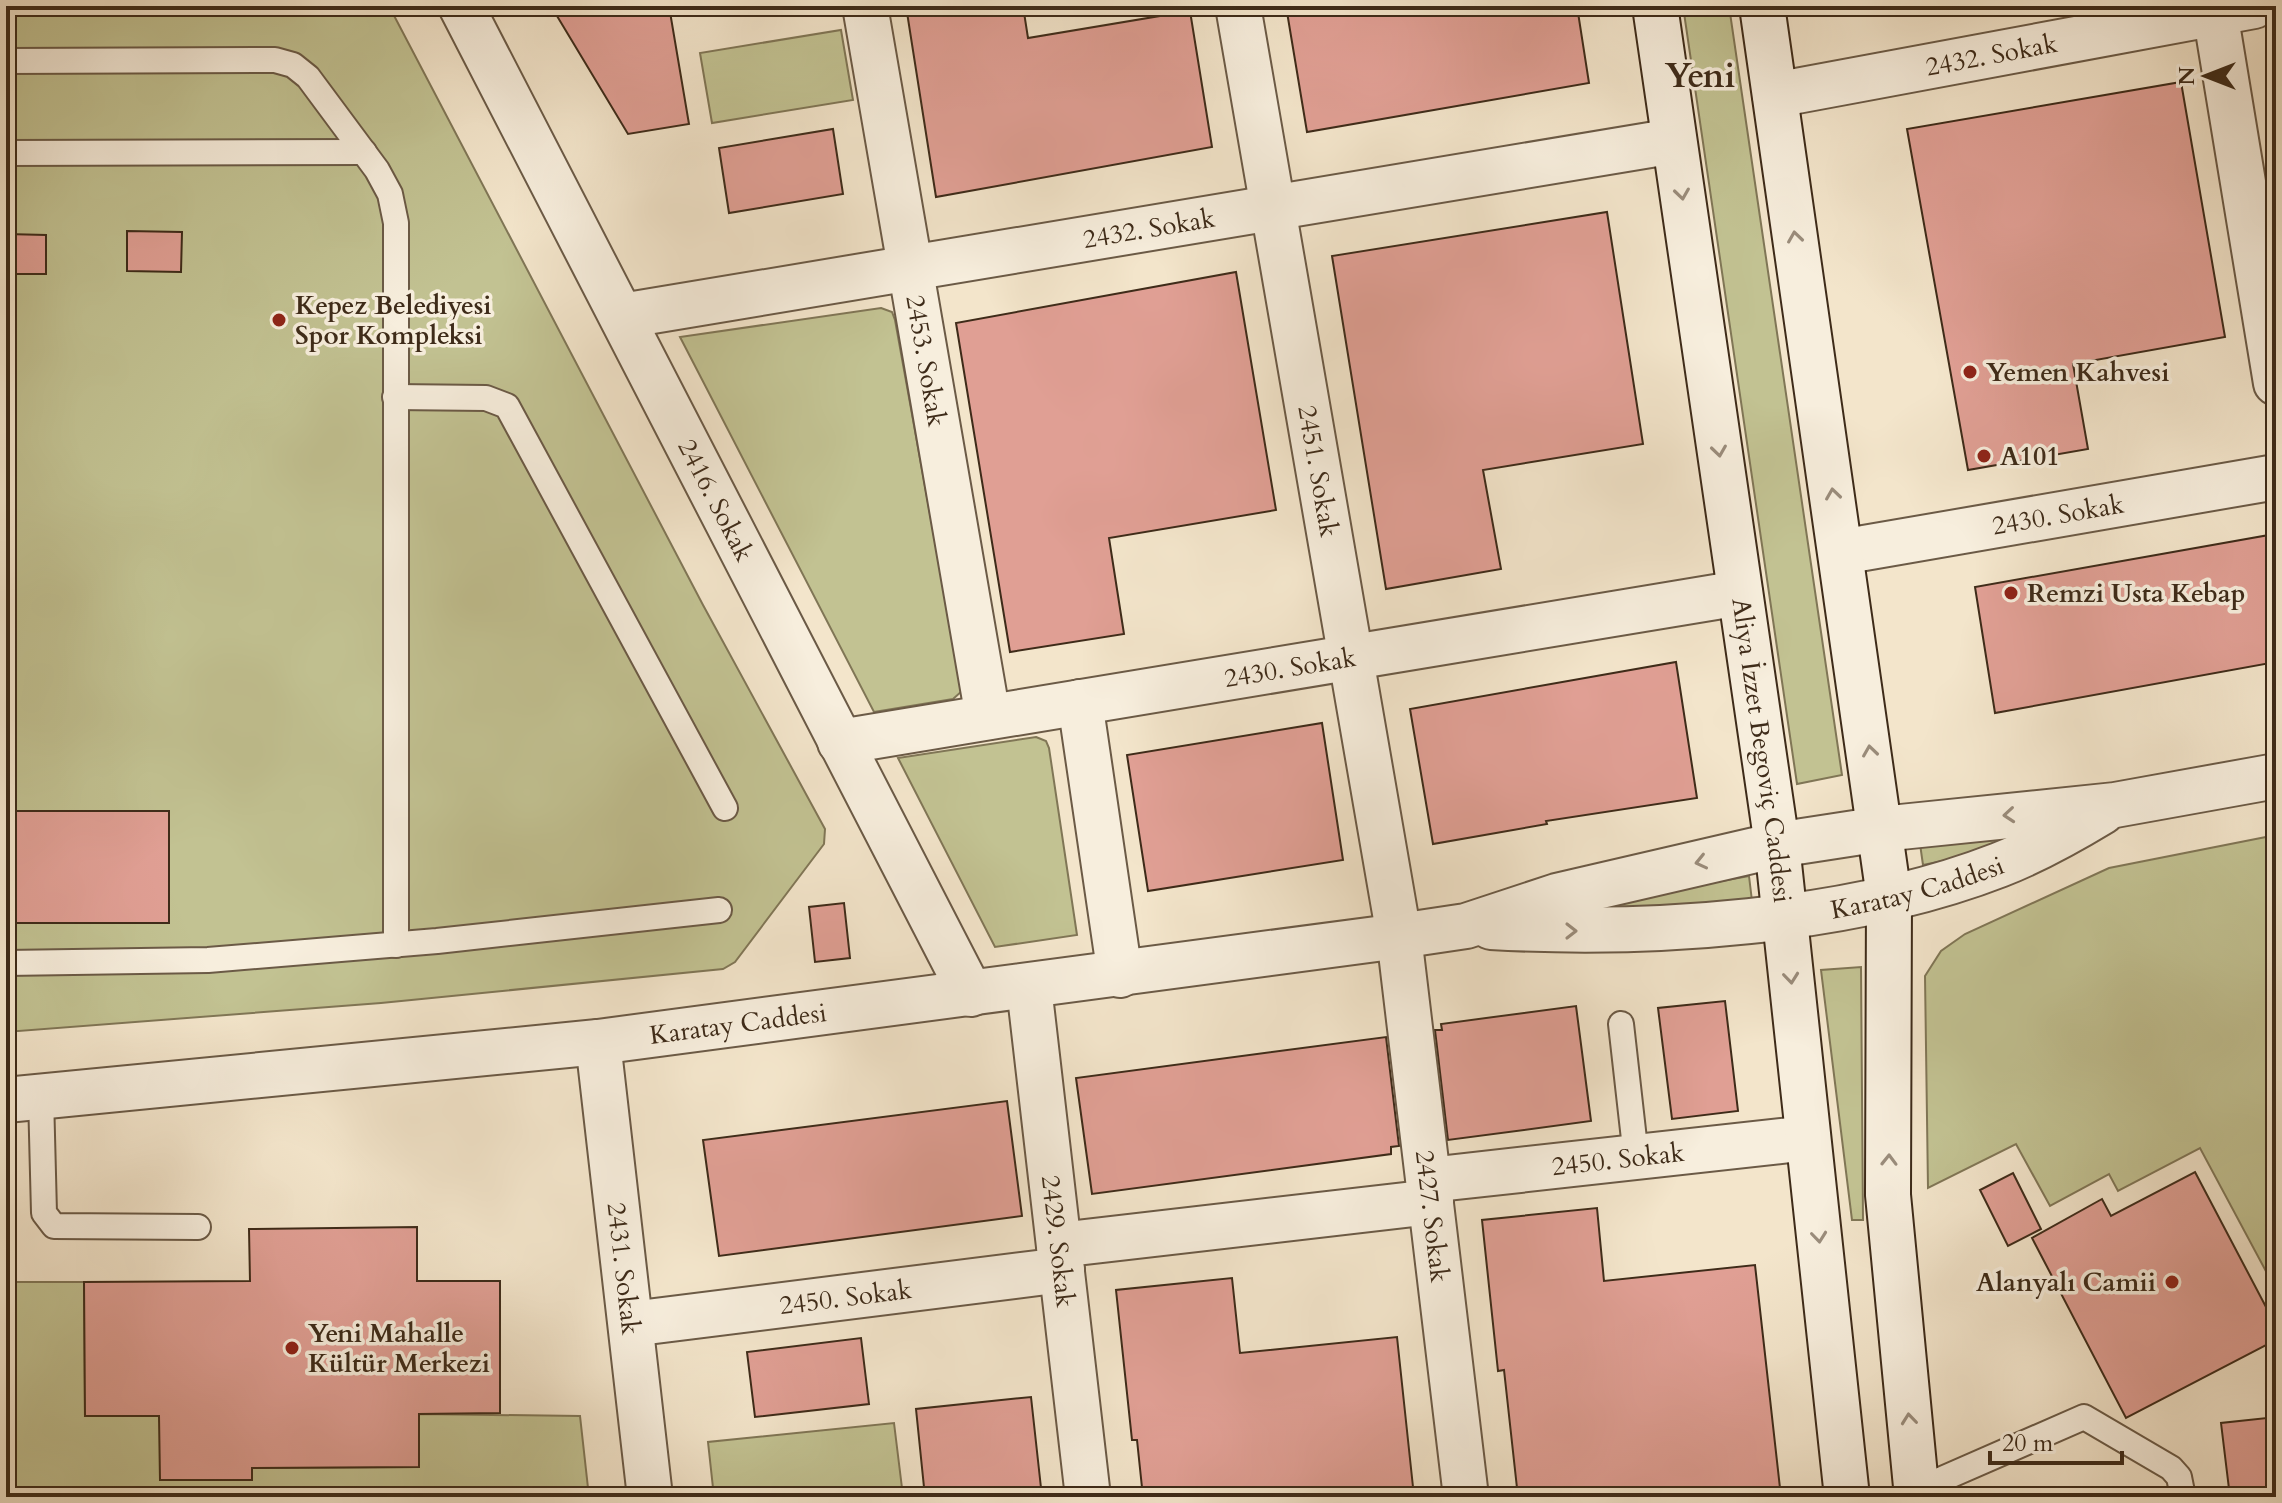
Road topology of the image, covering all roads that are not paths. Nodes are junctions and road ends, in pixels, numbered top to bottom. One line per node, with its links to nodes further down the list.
1 (461, 6): 14 (street, 2416. Sokak)
2 (865, 6): 13 (street, 2453. Sokak)
3 (1238, 6): 12 (street, 2451. Sokak)
4 (1655, 6): 9 (street, Aliya İzzet Begoviç Caddesi)
5 (1762, 6): 8 (street)
6 (2228, 9): 8 (street, 2432. Sokak); 15 (street)
7 (6, 61): 10 (lane)
8 (1775, 95): 18 (street, one-way to 8)
9 (1674, 141): 12 (street, 2432. Sokak); 19 (street, Aliya İzzet Begoviç Caddesi, one-way to 19)
10 (364, 152): 11 (lane); 16 (lane)
11 (6, 153)
12 (1274, 208): 13 (street, 2432. Sokak); 20 (street, 2451. Sokak)
13 (911, 268): 14 (street, 2432. Sokak); 22 (street, 2453. Sokak)
14 (622, 316): 23 (street, 2416. Sokak)
15 (2276, 383)
16 (395, 397): 26 (lane); 34 (lane)
17 (2276, 477): 18 (street, 2430. Sokak)
18 (1841, 552): 27 (street, one-way to 18)
19 (1740, 593): 20 (street, 2430. Sokak); 28 (street, Aliya İzzet Begoviç Caddesi)
20 (1351, 657): 21 (street, 2430. Sokak); 33 (street, 2451. Sokak)
21 (1080, 702): 22 (street, 2430. Sokak); 36 (street)
22 (988, 717): 23 (street, 2430. Sokak)
23 (840, 742): 38 (street, 2416. Sokak)
24 (2276, 776): 25 (street, Karatay Caddesi)
25 (2115, 805): 27 (street, Karatay Caddesi, one-way to 27); 29 (street, Karatay Caddesi)
26 (725, 808)
27 (1881, 829): 28 (street, Karatay Caddesi); 29 (street)
28 (1777, 845): 31 (street, Aliya İzzet Begoviç Caddesi); 32 (street, Karatay Caddesi, one-way to 32)
29 (1889, 897): 31 (street, Karatay Caddesi); 48 (street, one-way to 29)
30 (719, 910): 34 (lane)
31 (1784, 916): 32 (street, Karatay Caddesi, one-way to 31); 42 (street, Aliya İzzet Begoviç Caddesi, one-way to 42)
32 (1466, 926): 33 (street, Karatay Caddesi)
33 (1399, 936): 36 (street, Karatay Caddesi); 44 (street, 2427. Sokak)
34 (396, 945): 35 (lane)
35 (6, 963)
36 (1120, 975): 37 (street, Karatay Caddesi)
37 (1029, 987): 38 (street, Karatay Caddesi); 46 (street, 2429. Sokak)
38 (971, 994): 40 (street, Karatay Caddesi)
39 (1621, 1024): 43 (lane)
40 (598, 1042): 41 (street, Karatay Caddesi); 47 (street, 2431. Sokak)
41 (23, 1098): 45 (lane)
42 (1808, 1138): 43 (street, 2450. Sokak); 52 (street, Aliya İzzet Begoviç Caddesi, one-way to 52)
43 (1636, 1157): 44 (street, 2450. Sokak)
44 (1430, 1191): 46 (street, 2450. Sokak); 51 (street, 2427. Sokak)
45 (198, 1227)
46 (1060, 1257): 47 (street, 2450. Sokak); 50 (street, 2429. Sokak)
47 (631, 1324): 49 (street, 2431. Sokak)
48 (1917, 1494): 53 (lane)
49 (650, 1497)
50 (1088, 1497)
51 (1466, 1497)
52 (1847, 1497)
53 (2183, 1497)

